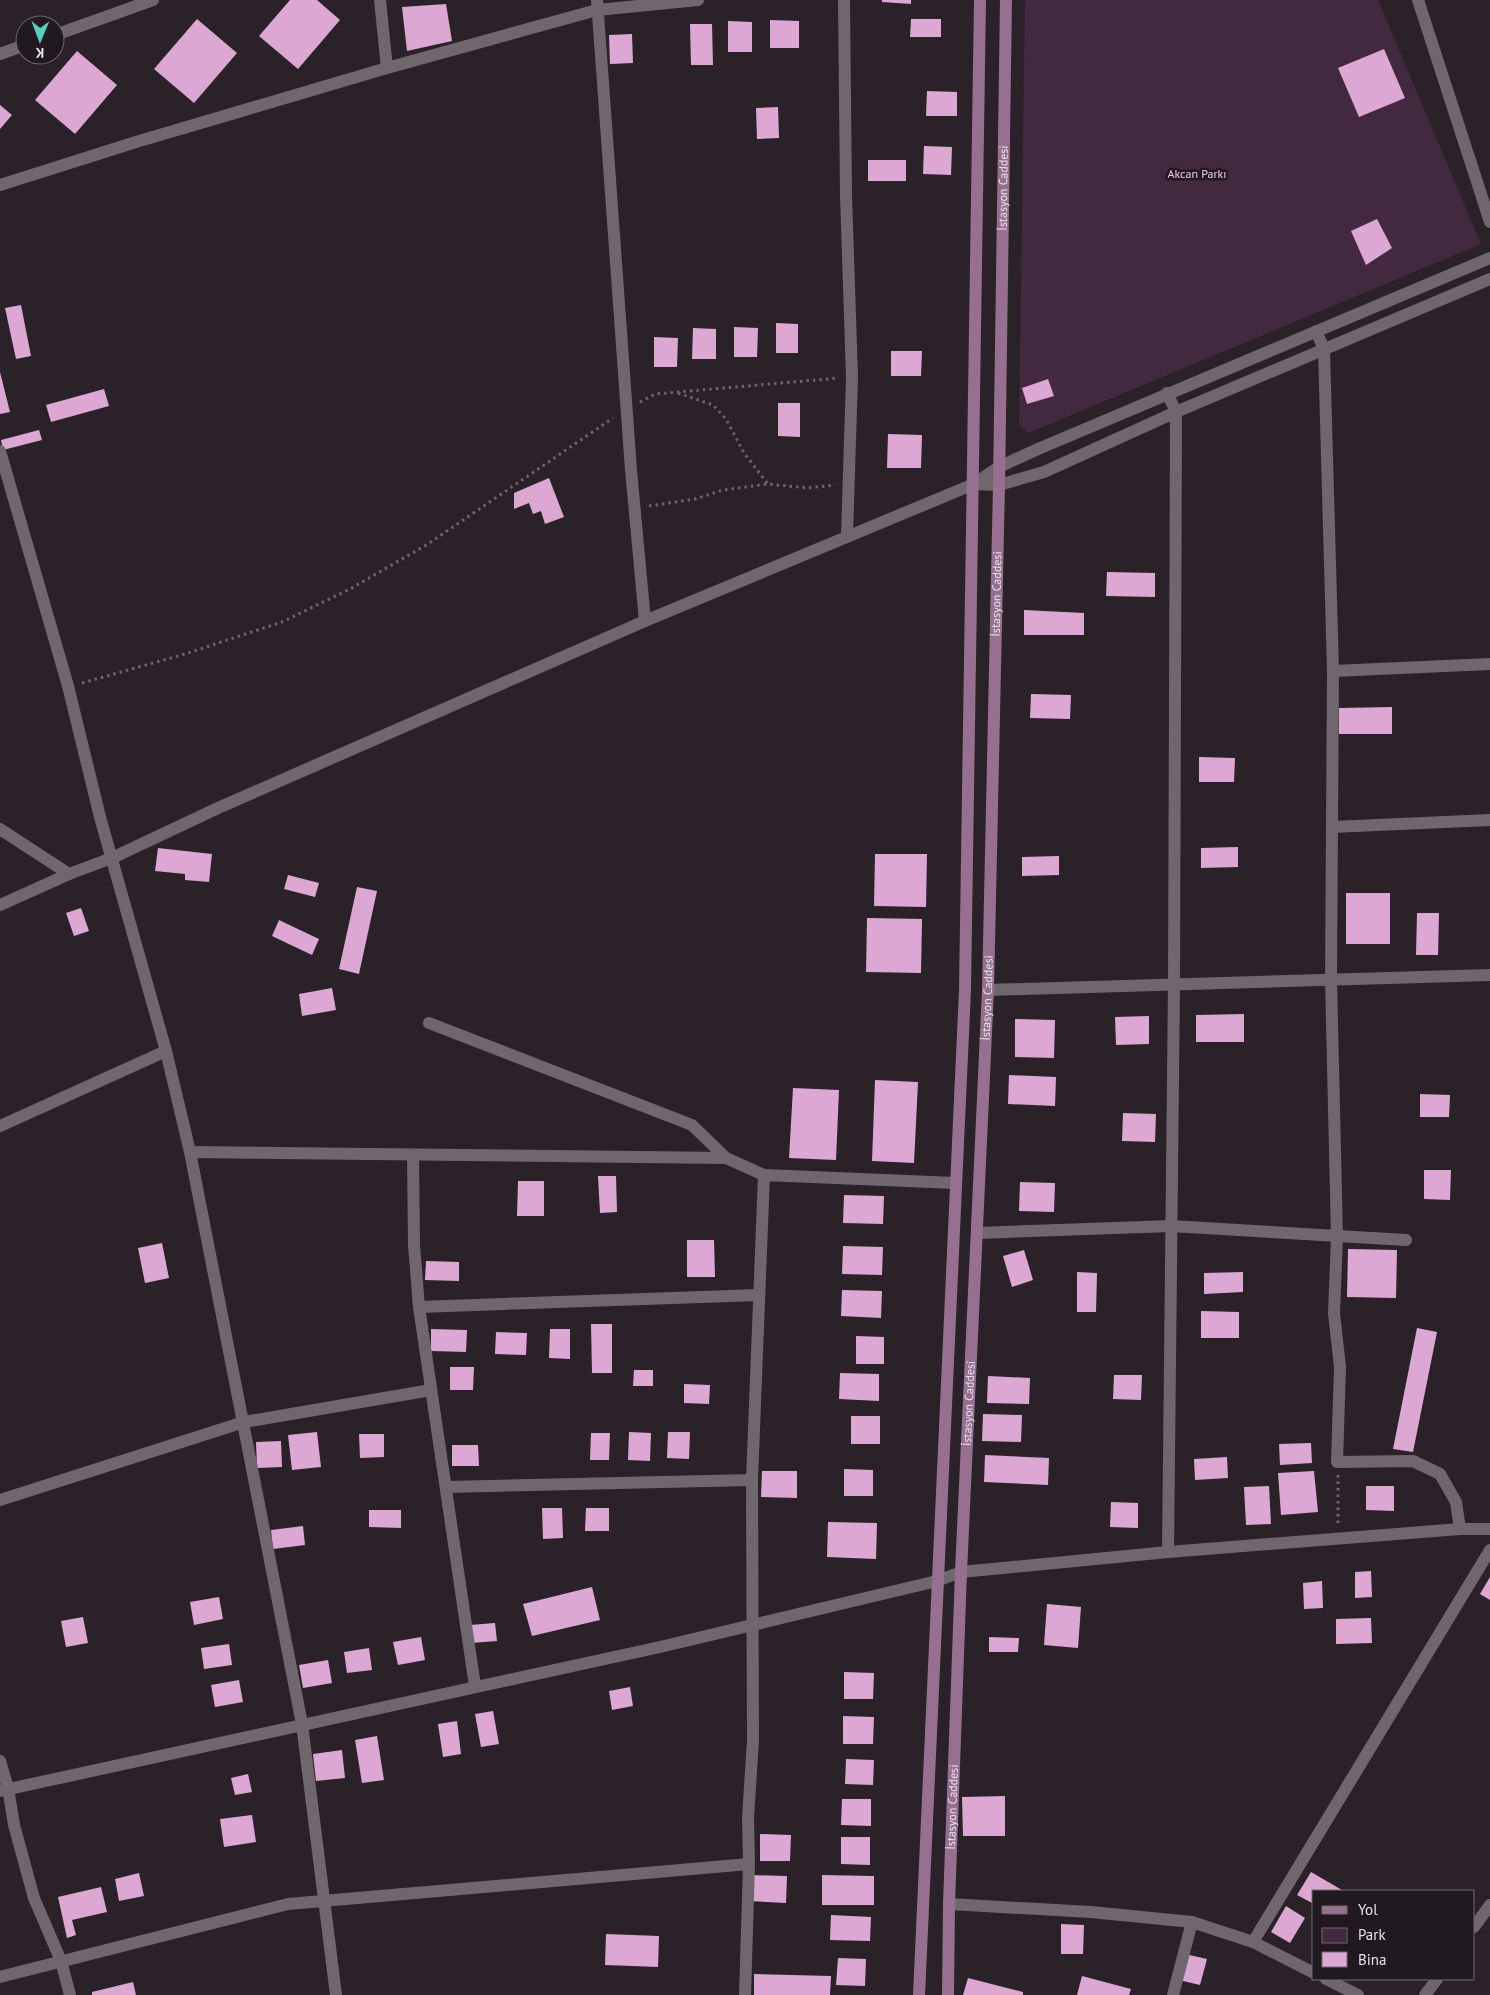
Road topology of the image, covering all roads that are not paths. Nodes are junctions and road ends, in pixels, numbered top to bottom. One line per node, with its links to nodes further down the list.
1 (153, 0): 9 (street)
2 (380, 0): 12 (street)
3 (698, 0): 8 (street)
4 (844, 0): 25 (street)
5 (980, 0): 23 (main road)
6 (1006, 0): 22 (main road, İstasyon Caddesi)
7 (1418, 0): 14 (street)
8 (597, 5): 12 (street); 26 (street)
9 (65, 31)
10 (15, 49): 11 (street)
11 (0, 54)
12 (387, 68): 13 (street)
13 (0, 185)
14 (1490, 222)
15 (1490, 258): 17 (street)
16 (1490, 278): 18 (street)
17 (1316, 331): 18 (street); 19 (street)
18 (1324, 349): 20 (street); 28 (street)
19 (1167, 393): 20 (street); 22 (street)
20 (1176, 412): 24 (street); 37 (street)
21 (0, 451): 32 (street)
22 (999, 467): 23 (street); 24 (main road, İstasyon Caddesi)
23 (974, 484): 24 (street); 25 (street); 46 (main road)
24 (999, 486): 38 (main road, İstasyon Caddesi)
25 (847, 536): 26 (street)
26 (645, 621): 32 (street)
27 (1490, 664): 28 (street)
28 (1333, 670): 30 (street)
29 (1490, 820): 30 (street)
30 (1332, 827): 36 (street)
31 (0, 829): 33 (street)
32 (112, 858): 33 (street); 40 (street)
33 (69, 874): 34 (street)
34 (0, 905)
35 (1490, 975): 36 (street)
36 (1331, 979): 37 (street); 49 (street)
37 (1174, 983): 38 (street); 47 (street)
38 (988, 990): 48 (main road, İstasyon Caddesi)
39 (429, 1023): 44 (street)
40 (166, 1051): 41 (street); 42 (street)
41 (0, 1126)
42 (190, 1152): 43 (street); 54 (street)
43 (413, 1155): 44 (street); 52 (street)
44 (726, 1158): 45 (street)
45 (764, 1175): 46 (street); 51 (street)
46 (956, 1183): 63 (main road)
47 (1171, 1226): 48 (street); 49 (street); 61 (street)
48 (977, 1234): 62 (main road, İstasyon Caddesi)
49 (1336, 1237): 50 (street); 58 (street)
50 (1406, 1240)
51 (759, 1295): 52 (street); 55 (street)
52 (419, 1307): 53 (street)
53 (431, 1390): 54 (street); 56 (street)
54 (244, 1422): 57 (street); 66 (street)
55 (752, 1480): 56 (street); 64 (street)
56 (446, 1487): 65 (street)
57 (0, 1500)
58 (1460, 1529): 59 (street); 61 (street)
59 (1490, 1529)
60 (1490, 1550): 75 (street)
61 (1168, 1552): 62 (street)
62 (961, 1572): 63 (street); 71 (main road, İstasyon Caddesi)
63 (937, 1582): 64 (street); 84 (main road)
64 (751, 1626): 65 (street); 69 (street)
65 (475, 1686): 66 (street)
66 (302, 1724): 68 (street); 70 (street)
67 (0, 1762): 68 (street)
68 (4, 1789): 76 (street)
69 (749, 1864): 70 (street); 83 (street)
70 (324, 1901): 76 (street); 82 (street)
71 (949, 1904): 73 (street); 85 (main road, İstasyon Caddesi)
72 (1490, 1905): 74 (street)
73 (1192, 1922): 75 (street); 86 (street)
74 (1482, 1922)
75 (1253, 1942): 77 (street)
76 (61, 1961): 78 (street); 81 (street)
77 (1312, 1971)
78 (0, 1977)
79 (1328, 1980): 87 (street)
80 (1436, 1980): 88 (street)
81 (70, 1995)
82 (336, 1995)
83 (745, 1995)
84 (919, 1995)
85 (948, 1995)
86 (1173, 1995)
87 (1358, 1995)
88 (1425, 1995)

